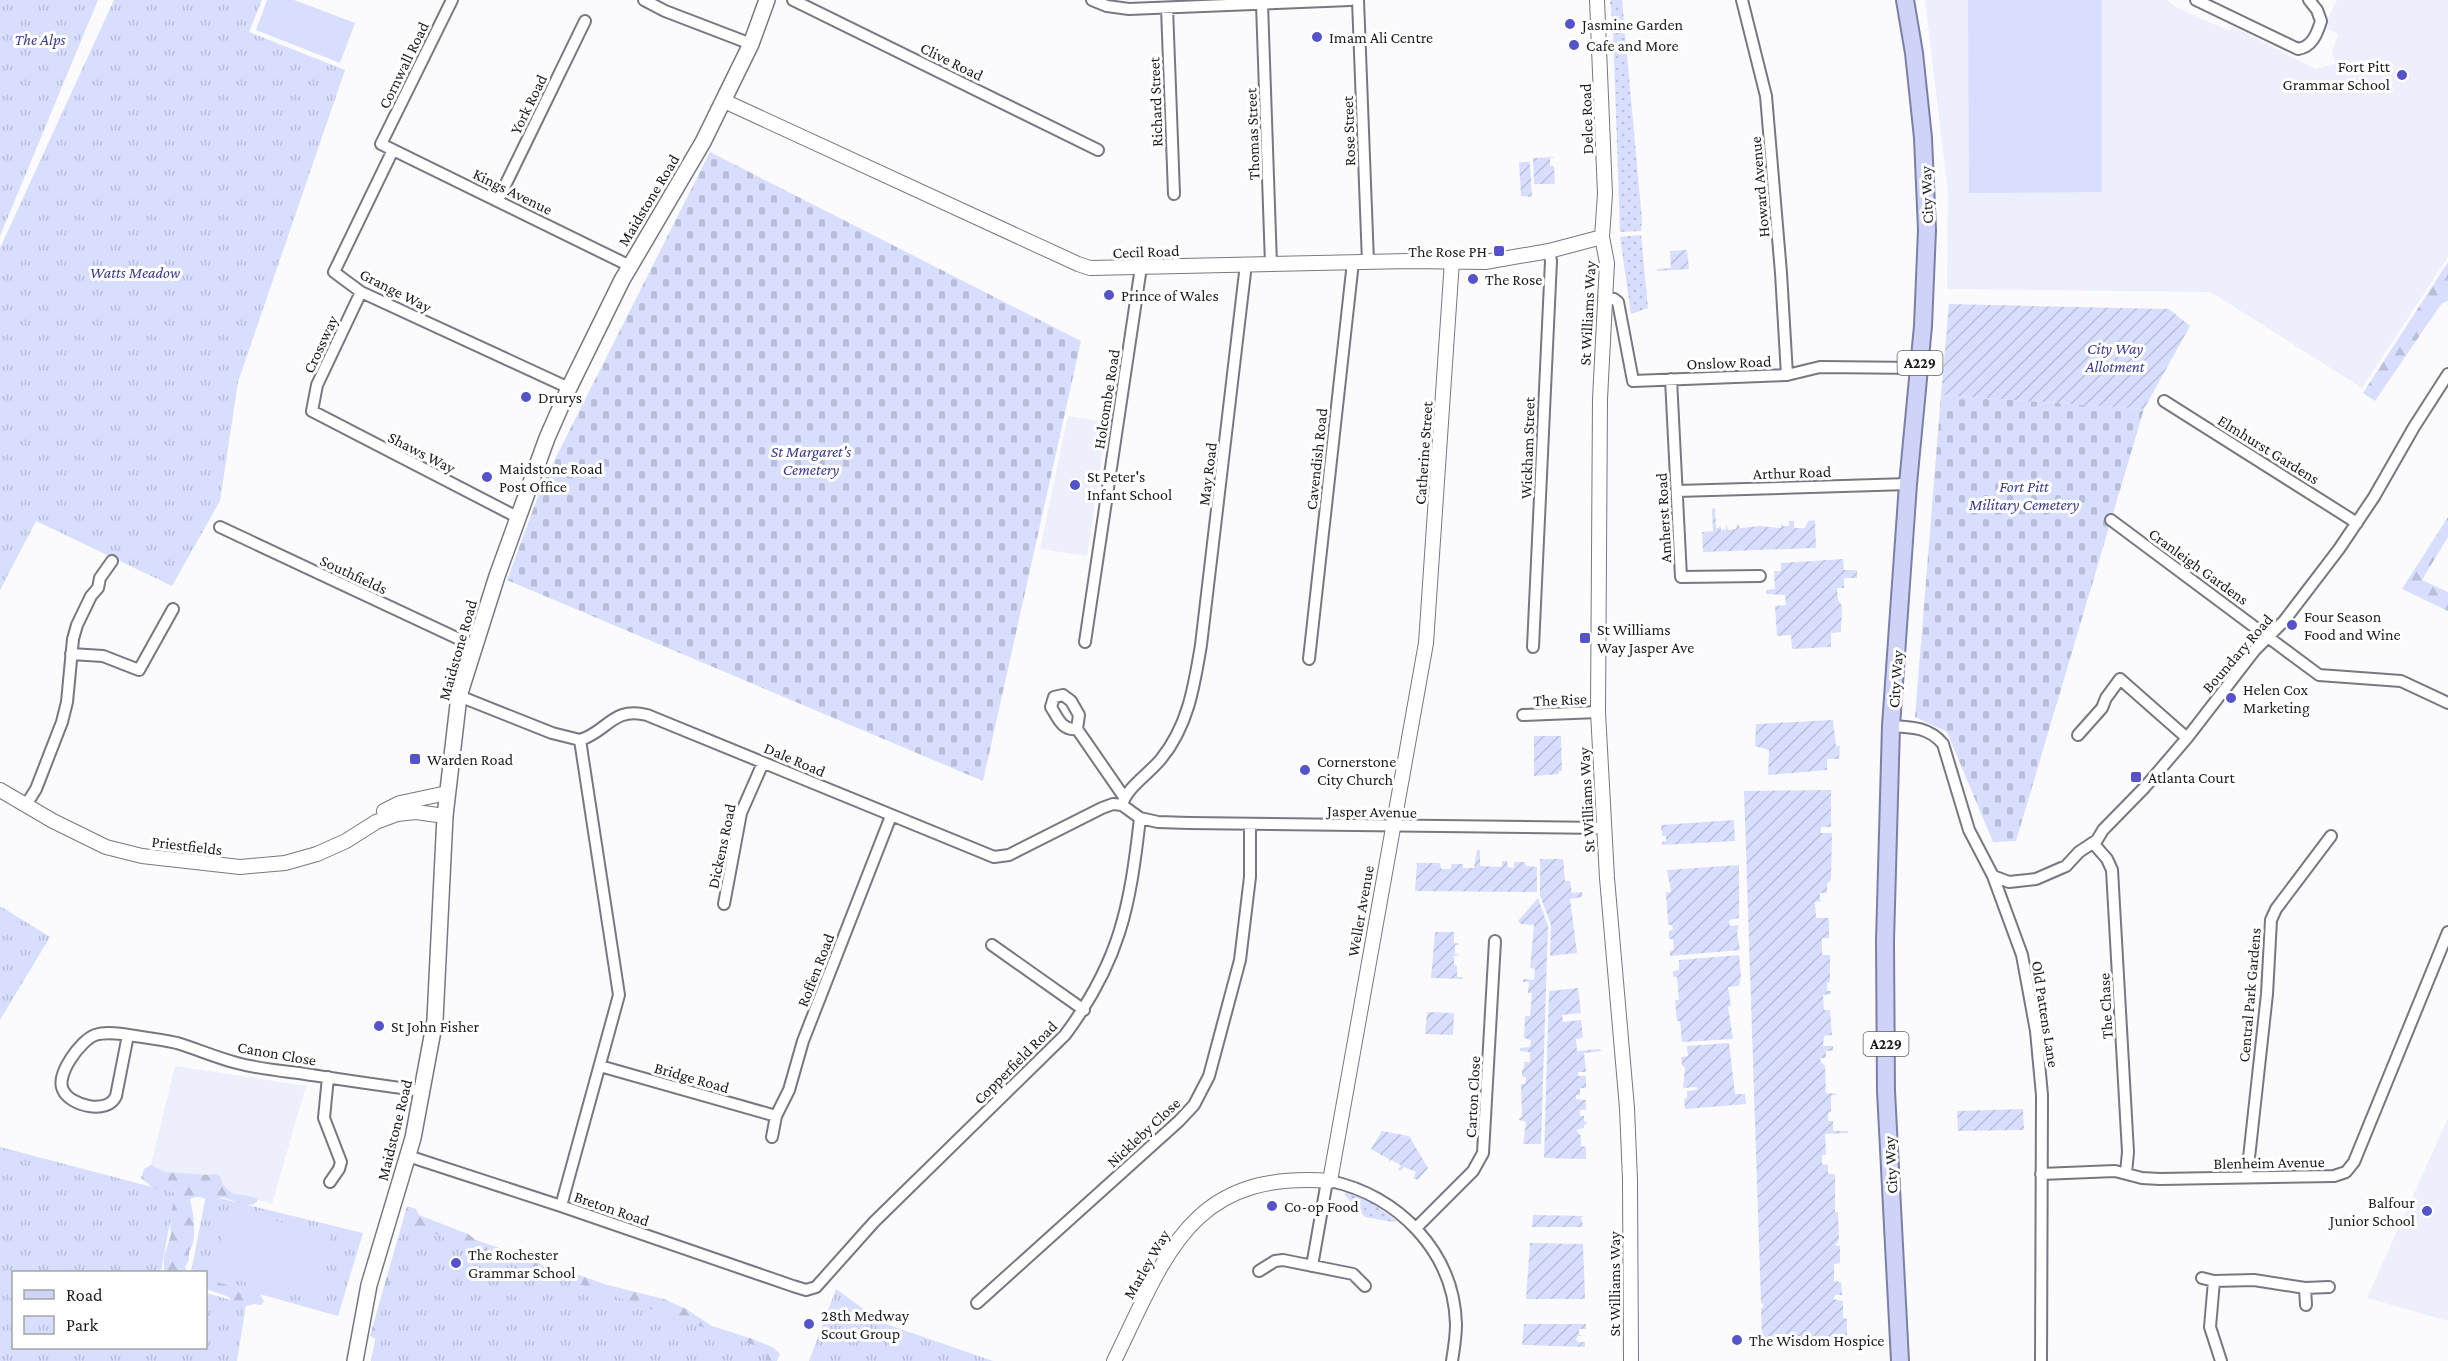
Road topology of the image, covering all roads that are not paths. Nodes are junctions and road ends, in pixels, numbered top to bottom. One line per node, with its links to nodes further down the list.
1 (452, 0): 18 (street, Cornwall Road)
2 (644, 0): 16 (street)
3 (767, 0): 16 (main road, Maidstone Road)
4 (793, 0): 20 (street, Clive Road)
5 (1092, 0): 14 (street)
6 (1350, 0): 13 (street)
7 (1358, 0): 25 (street, Rose Street)
8 (1597, 0): 23 (street, Delce Road)
9 (1742, 0): 36 (street, Howard Avenue)
10 (1905, 0): 34 (main road, City Way / A229)
11 (2196, 0): 12 (street)
12 (2309, 0)
13 (1262, 4): 14 (street); 29 (street, Thomas Street)
14 (1167, 8): 21 (street, Richard Street)
15 (585, 21): 22 (street, York Road)
16 (751, 44): 17 (main road, Maidstone Road)
17 (724, 101): 30 (main road, Maidstone Road); 31 (street, Cecil Road)
18 (381, 144): 19 (street, Kings Avenue)
19 (393, 150): 22 (street, Kings Avenue); 32 (street, Grange Way)
20 (1098, 150)
21 (1174, 194)
22 (498, 200): 30 (street, Kings Avenue)
23 (1602, 237): 24 (street, Cecil Road); 33 (street, St Williams Way)
24 (1549, 250): 26 (street, Cecil Road); 54 (street, Wickham Street)
25 (1368, 261): 26 (street, Cecil Road); 27 (street, Cecil Road)
26 (1452, 261): 53 (street, Catherine Street)
27 (1353, 262): 29 (street, Cecil Road); 56 (street, Cavendish Road)
28 (1246, 264): 29 (street, Cecil Road); 31 (street, Cecil Road); 69 (street, May Road)
29 (1271, 264)
30 (630, 266): 38 (main road, Maidstone Road)
31 (1141, 267): 51 (street, Holcombe Road)
32 (361, 292): 38 (street, Grange Way); 40 (street, Crossway)
33 (1604, 298): 37 (street, Onslow Road); 59 (street, St Williams Way)
34 (1920, 368): 36 (street, Onslow Road); 41 (main road, City Way / A229)
35 (2448, 374): 45 (street, Boundary Road)
36 (1787, 375): 37 (street, Onslow Road)
37 (1671, 379): 42 (street, Amherst Road)
38 (569, 388): 43 (main road, Maidstone Road)
39 (2164, 401): 45 (street, Elmhurst Gardens)
40 (312, 411): 43 (street, Shaws Way)
41 (1908, 484): 42 (street, Arthur Road); 61 (main road, City Way / A229)
42 (1677, 491): 48 (street, Amherst Road)
43 (519, 518): 52 (main road, Maidstone Road)
44 (2112, 520): 50 (street, Cranleigh Gardens)
45 (2357, 523): 50 (street, Boundary Road)
46 (220, 527): 52 (street, Southfields)
47 (112, 561): 55 (street)
48 (1760, 576)
49 (173, 609): 55 (street)
50 (2269, 636): 58 (street, Cranleigh Gardens); 64 (street, Boundary Road)
51 (1085, 642)
52 (476, 647): 57 (main road, Maidstone Road)
53 (1425, 647): 76 (street, Weller Avenue)
54 (1533, 647)
55 (71, 654): 70 (street)
56 (1309, 659)
57 (459, 696): 65 (street); 68 (main road, Maidstone Road)
58 (2448, 703)
59 (1598, 712): 60 (street, The Rise); 77 (street, St Williams Way)
60 (1523, 715)
61 (1891, 726): 80 (street, Old Pattens Lane); 114 (main road, City Way / A229)
62 (1077, 729): 69 (street)
63 (2078, 735): 64 (street)
64 (2187, 738): 79 (street, Boundary Road)
65 (580, 740): 66 (street, Dale Road); 87 (street)
66 (763, 763): 72 (street, Dale Road); 81 (street, Dickens Road)
67 (0, 790): 70 (street, Priestfields)
68 (447, 792): 71 (main road, Maidstone Road); 74 (street, Priestfields)
69 (1123, 801): 72 (street, Dale Road); 73 (street)
70 (26, 806): 74 (street, Priestfields)
71 (445, 816): 74 (street, Priestfields); 89 (main road, Maidstone Road)
72 (891, 816): 90 (street, Roffen Road)
73 (1140, 818): 75 (street, Jasper Avenue); 85 (street, Copperfield Road)
74 (376, 822)
75 (1250, 824): 76 (street, Jasper Avenue); 108 (street, Nickleby Close)
76 (1392, 826): 77 (street, Jasper Avenue); 96 (street, Weller Avenue)
77 (1604, 828): 113 (street, St Williams Way)
78 (2331, 836): 95 (street, Central Park Gardens)
79 (2094, 843): 80 (street, Boundary Road); 93 (street, The Chase)
80 (1993, 876): 94 (street, Old Pattens Lane)
81 (724, 904)
82 (2448, 932): 95 (street, Blenheim Avenue)
83 (1495, 941): 99 (street, Carton Close)
84 (992, 945): 85 (street)
85 (1084, 1010): 107 (street, Copperfield Road)
86 (128, 1035): 86 (street, Canon Close); 88 (street, Canon Close)
87 (600, 1066): 90 (street, Bridge Road); 98 (street)
88 (328, 1077): 89 (street, Canon Close); 97 (street)
89 (423, 1091): 92 (main road, Maidstone Road)
90 (776, 1116): 91 (street, Roffen Road)
91 (772, 1137)
92 (408, 1156): 98 (street, Breton Road); 110 (main road, Maidstone Road)
93 (2126, 1173): 94 (street, Blenheim Avenue); 95 (street, Blenheim Avenue)
94 (2041, 1174): 115 (street, Old Pattens Lane)
95 (2247, 1176)
96 (1328, 1181): 99 (street); 100 (street); 111 (street, Marley Way)
97 (330, 1182)
98 (561, 1206): 107 (street, Breton Road)
99 (1416, 1228): 112 (street)
100 (1312, 1266): 101 (street); 104 (street)
101 (1259, 1271)
102 (2202, 1278): 103 (street)
103 (2214, 1281): 106 (street); 116 (street)
104 (1365, 1286)
105 (2330, 1287): 106 (street)
106 (2306, 1288): 109 (street)
107 (806, 1290)
108 (977, 1303)
109 (2306, 1305)
110 (355, 1361)
111 (1114, 1361)
112 (1452, 1361)
113 (1631, 1361)
114 (1900, 1361)
115 (2041, 1361)
116 (2221, 1361)

